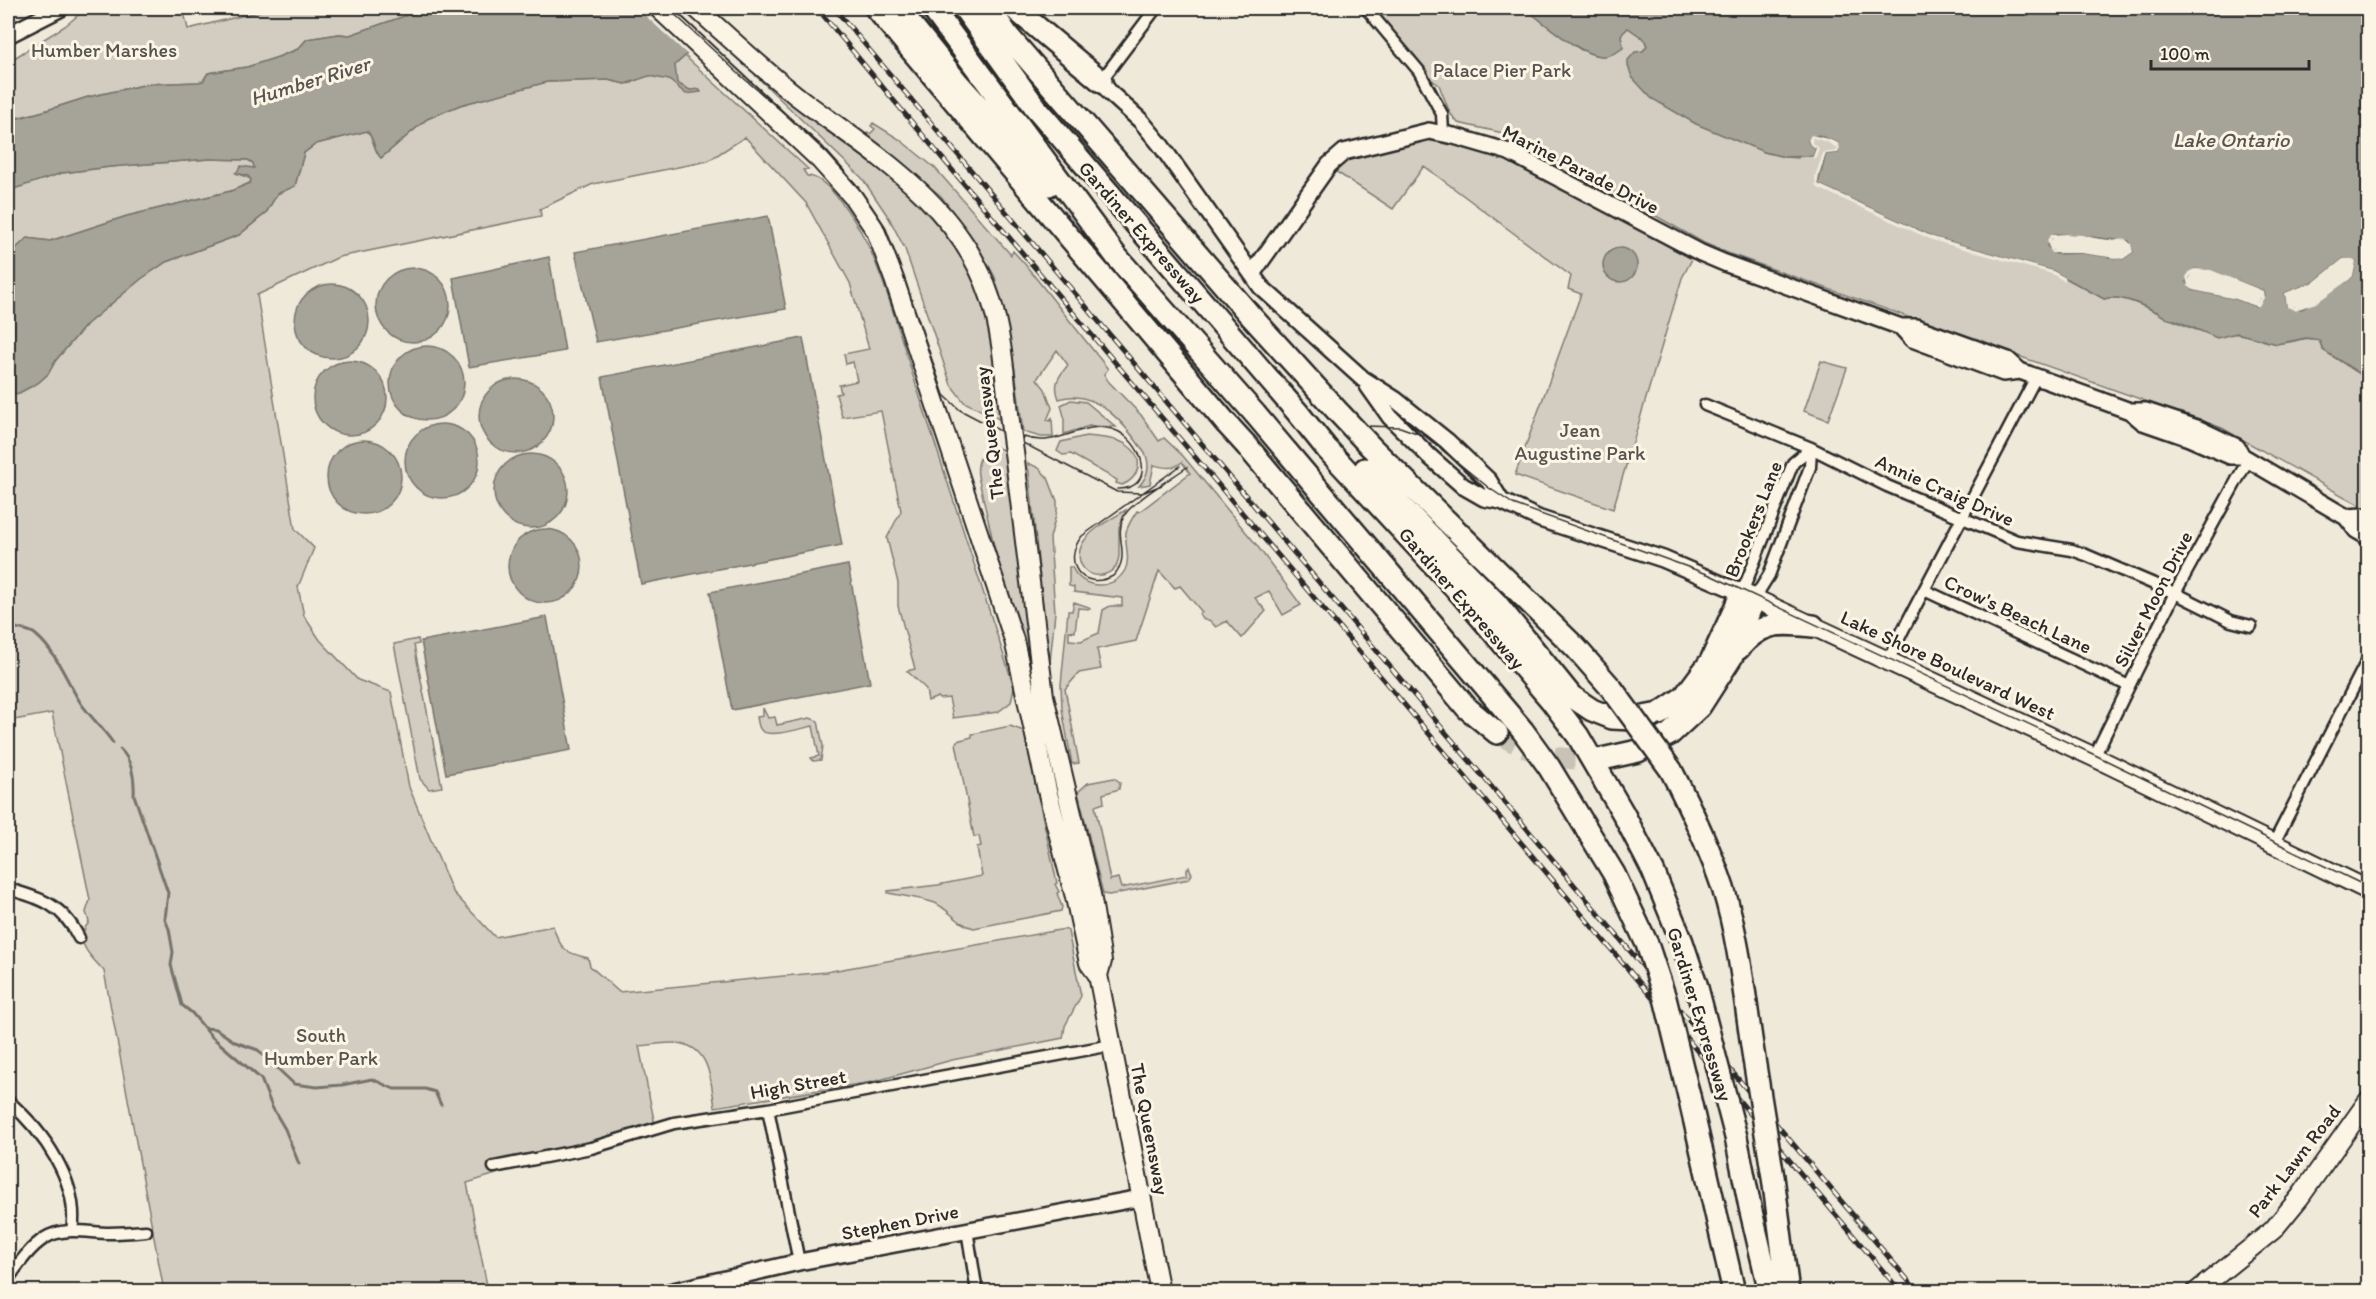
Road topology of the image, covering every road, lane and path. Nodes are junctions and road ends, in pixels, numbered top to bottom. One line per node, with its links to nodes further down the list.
1 (61, 8): 12 (street)
2 (658, 8): 44 (main road, The Queensway)
3 (696, 8): 44 (main road, The Queensway, bridge)
4 (876, 8): 37 (highway, bridge)
5 (898, 8): 15 (highway)
6 (932, 8): 15 (highway, Gardiner Expressway)
7 (964, 8): 20 (highway, Gardiner Expressway)
8 (989, 8): 61 (highway, bridge)
9 (1014, 8): 13 (highway)
10 (1156, 8): 13 (street)
11 (1366, 8): 14 (street)
12 (10, 38)
13 (1101, 81): 16 (street, Lake Shore Boulevard West)
14 (1443, 133): 16 (street, Marine Parade Drive); 17 (street, Marine Parade Drive)
15 (1116, 256): 59 (highway, Gardiner Expressway, bridge)
16 (1252, 274): 18 (street, Lake Shore Boulevard West)
17 (2036, 377): 22 (street, Marine Parade Drive); 24 (street)
18 (1363, 379): 23 (street, Lake Shore Boulevard West); 23 (street, Lake Shore Boulevard West)
19 (1705, 405): 21 (street, Annie Craig Drive)
20 (1333, 446): 30 (highway); 60 (highway, Gardiner Expressway, bridge)
21 (1811, 448): 24 (street, Annie Craig Drive); 30 (street, Brookers Lane); 30 (street, Brookers Lane)
22 (2245, 458): 25 (street, Marine Parade Drive); 29 (street, Silver Moon Drive)
23 (1501, 501): 30 (street, Lake Shore Boulevard West)
24 (1962, 517): 28 (street); 29 (street, Annie Craig Drive)
25 (2346, 517): 26 (street, Marine Parade Drive); 27 (street, Marine Parade Drive)
26 (2368, 519)
27 (2368, 537)
28 (1924, 590): 35 (street); 36 (street, Crow's Beach Lane)
29 (2175, 593): 32 (street, Annie Craig Drive); 36 (street, Silver Moon Drive)
30 (1748, 596): 31 (main road, Lake Shore Boulevard West); 33 (highway)
31 (1813, 626): 33 (highway); 35 (main road, Lake Shore Boulevard West)
32 (2252, 626)
33 (1732, 656): 39 (highway)
34 (2368, 660): 40 (street)
35 (1888, 661): 38 (main road, Lake Shore Boulevard West)
36 (2129, 686): 38 (street, Silver Moon Drive)
37 (1497, 733)
38 (2094, 758): 40 (main road, Lake Shore Boulevard West)
39 (1602, 759)
40 (2274, 843): 42 (main road, Lake Shore Boulevard West)
41 (8, 889): 43 (street)
42 (2368, 890)
43 (79, 938)
44 (1098, 975): 45 (main road, The Queensway)
45 (1112, 1045): 48 (street, High Street); 50 (main road, The Queensway)
46 (8, 1101): 52 (street)
47 (2368, 1101): 62 (main road, Park Lawn Road)
48 (768, 1109): 49 (street, High Street); 54 (street)
49 (494, 1167)
50 (1140, 1198): 51 (street, Stephen Drive); 58 (main road, The Queensway)
51 (967, 1230): 54 (street, Stephen Drive); 57 (street)
52 (72, 1231): 53 (street); 55 (street)
53 (146, 1231)
54 (799, 1263): 56 (street, Stephen Drive)
55 (8, 1279)
56 (669, 1292)
57 (977, 1292)
58 (1160, 1292)
59 (1734, 1292)
60 (1770, 1292)
61 (1788, 1292)
62 (2196, 1292)

